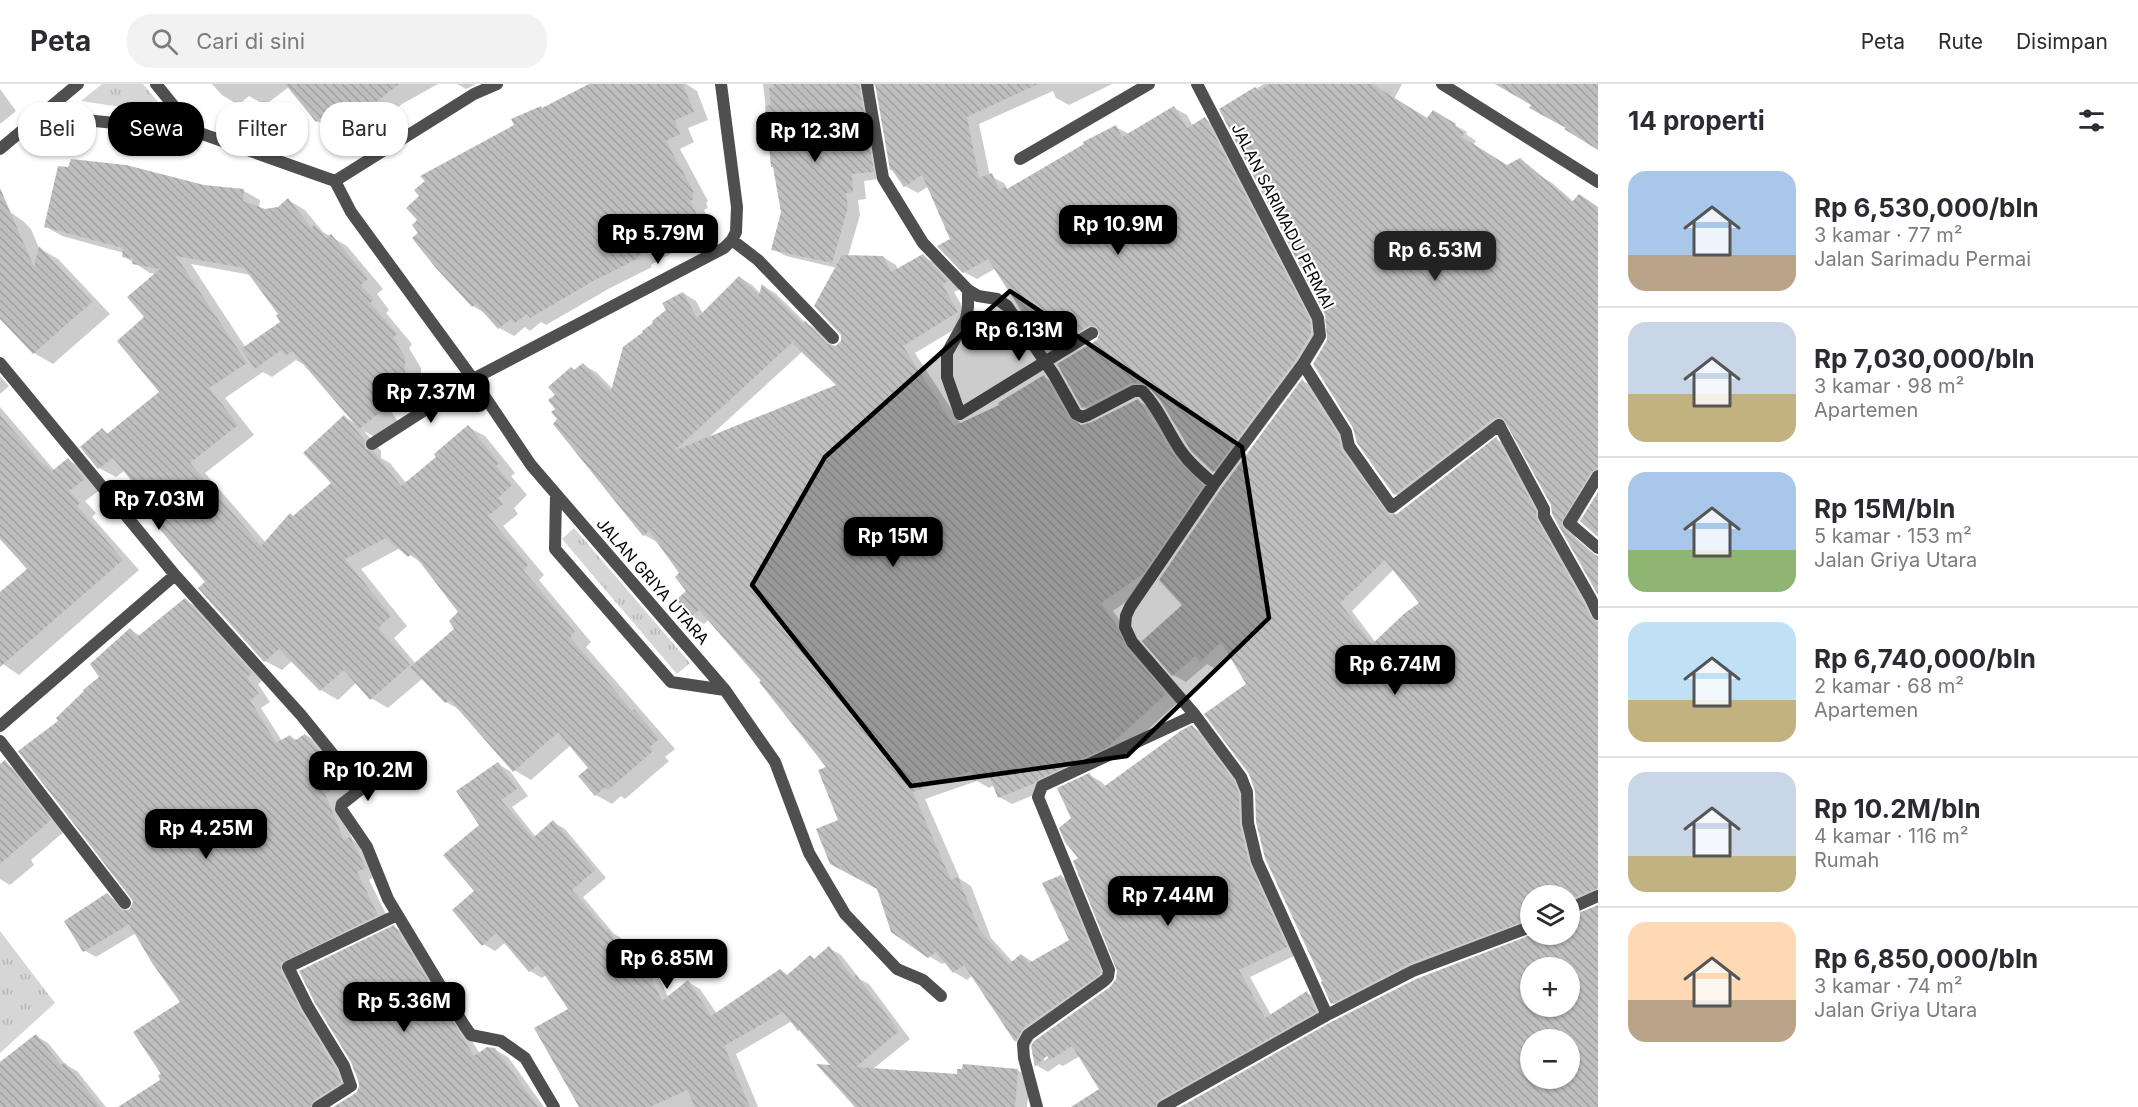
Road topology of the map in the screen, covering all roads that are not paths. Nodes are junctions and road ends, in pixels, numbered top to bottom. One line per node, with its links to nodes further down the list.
1 (78, 84): 9 (street)
2 (156, 84): 10 (street)
3 (497, 84): 15 (street)
4 (721, 84): 17 (street)
5 (867, 84): 18 (street)
6 (1149, 84): 14 (street)
7 (1197, 84): 23 (street, JALAN SARIMADU PERMAI)
8 (1442, 84): 16 (street)
9 (56, 102)
10 (171, 102)
11 (18, 134): 13 (street)
12 (204, 135): 15 (street)
13 (0, 149)
14 (1020, 159)
15 (335, 181): 24 (street, JALAN GRIYA UTARA)
16 (1598, 182)
17 (732, 240): 20 (street); 24 (street)
18 (968, 290): 22 (street); 22 (street)
19 (1092, 333): 22 (street)
20 (833, 338)
21 (0, 363): 30 (street)
22 (1045, 363): 27 (street)
23 (1303, 364): 27 (street, JALAN SARIMADU PERMAI); 31 (street)
24 (473, 379): 25 (street); 28 (street, JALAN GRIYA UTARA)
25 (372, 444)
26 (1598, 476): 29 (street)
27 (1214, 484): 33 (street, JALAN SARIMADU PERMAI)
28 (556, 494): 32 (street, JALAN GRIYA UTARA); 32 (street)
29 (1598, 548)
30 (175, 575): 34 (street); 39 (street)
31 (1598, 614)
32 (725, 690): 41 (street, JALAN GRIYA UTARA)
33 (1194, 715): 42 (street, JALAN SARIMADU PERMAI); 45 (street)
34 (0, 726)
35 (0, 741): 37 (street)
36 (1598, 896): 38 (street)
37 (125, 903)
38 (1580, 904)
39 (397, 915): 43 (street); 44 (street)
40 (1520, 931): 42 (street)
41 (940, 996)
42 (1327, 1016): 46 (street)
43 (318, 1107)
44 (554, 1107)
45 (1037, 1107)
46 (1163, 1107)

